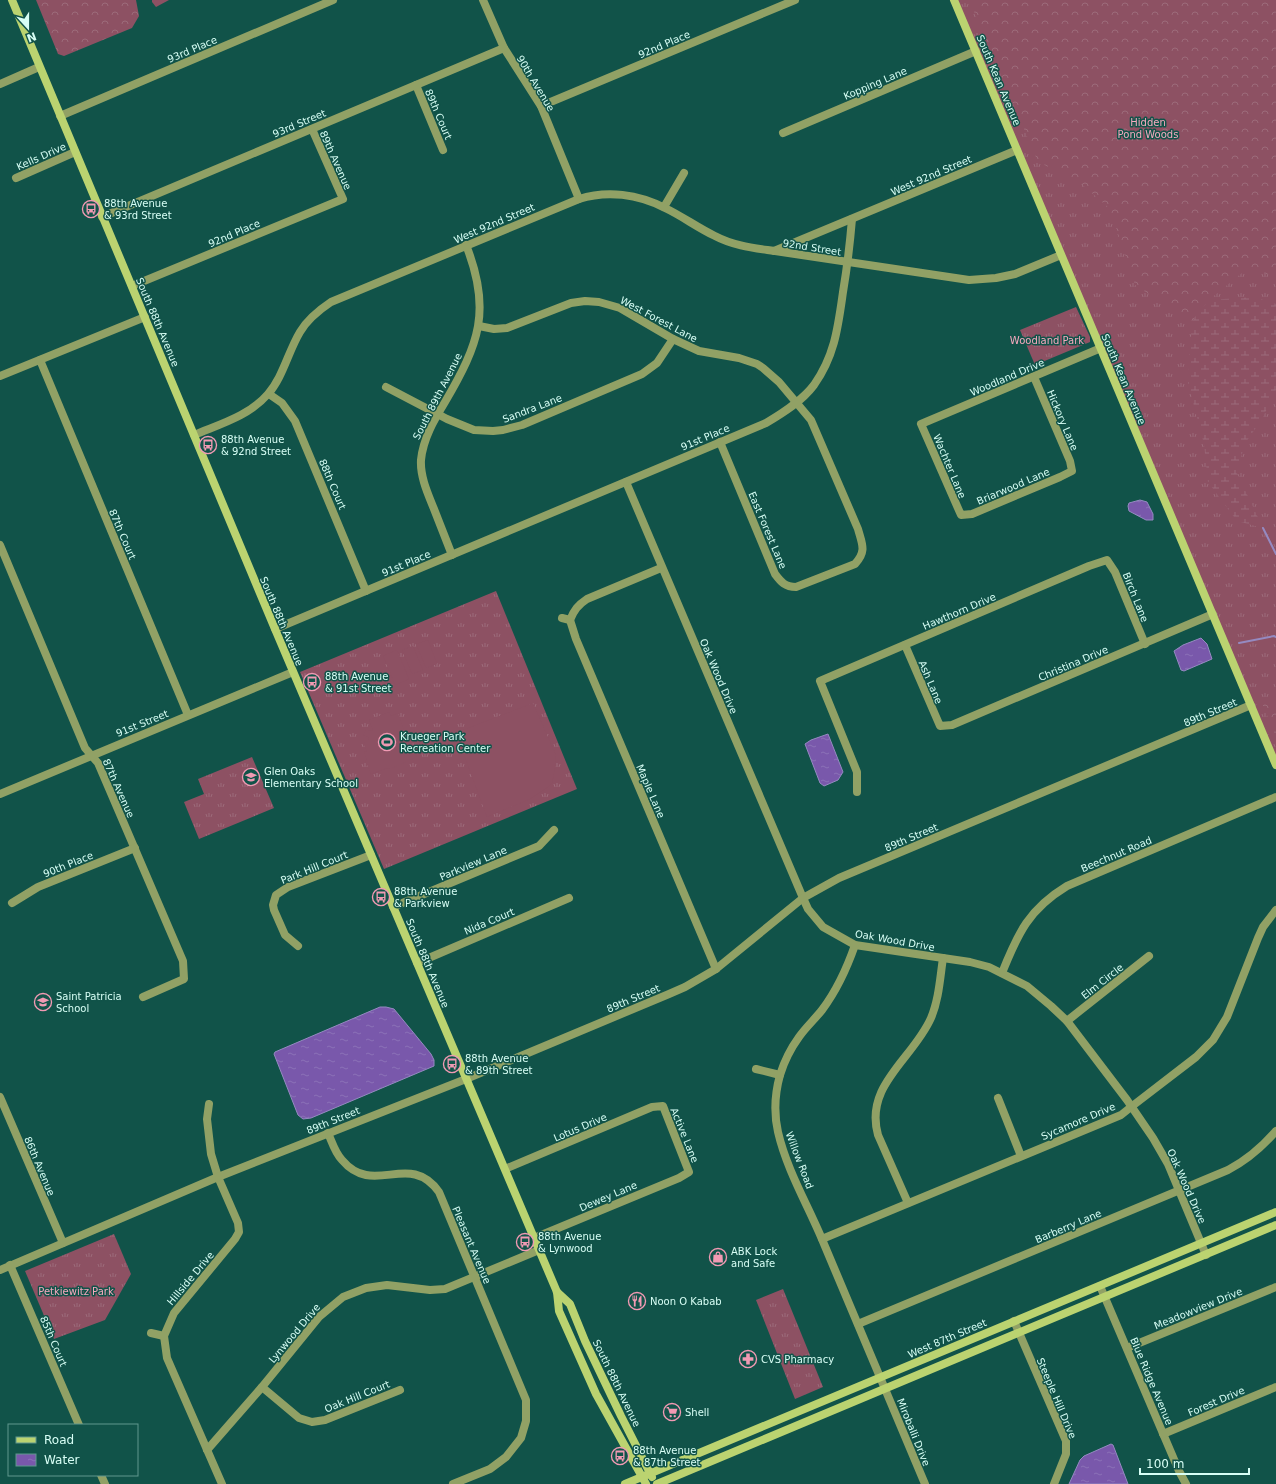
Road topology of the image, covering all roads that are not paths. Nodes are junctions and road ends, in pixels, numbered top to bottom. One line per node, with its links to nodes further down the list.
1 (12, 0): 8 (street, South 88th Avenue)
2 (333, 0): 12 (street, 93rd Place)
3 (483, 0): 6 (street, 90th Avenue)
4 (794, 0): 11 (street, 92nd Place)
5 (954, 0): 7 (street, South Kean Avenue)
6 (504, 48): 10 (street, 93rd Street); 11 (street, 90th Avenue)
7 (976, 51): 14 (street, Kopping Lane); 16 (street, South Kean Avenue)
8 (39, 66): 9 (street); 12 (street, South 88th Avenue)
9 (0, 84)
10 (416, 85): 13 (street, 93rd Street); 15 (street, 89th Court)
11 (541, 106): 21 (street, 90th Avenue)
12 (60, 116): 17 (street, South 88th Avenue)
13 (312, 129): 20 (street, 89th Avenue); 23 (street, 93rd Street)
14 (783, 133)
15 (443, 150)
16 (1017, 150): 24 (street, West 92nd Street); 27 (street, South Kean Avenue)
17 (75, 152): 19 (street, Kells Drive); 23 (street, South 88th Avenue)
18 (684, 173): 22 (street)
19 (16, 178)
20 (343, 198): 29 (street, 92nd Place)
21 (579, 199): 22 (street, West 92nd Street); 25 (street, West 92nd Street)
22 (664, 207): 26 (street, West 92nd Street)
23 (102, 217): 29 (street, South 88th Avenue)
24 (852, 219): 26 (street, West 92nd Street); 28 (street)
25 (466, 245): 31 (street, South 89th Avenue); 38 (street, West 92nd Street)
26 (774, 251): 28 (street, 92nd Street)
27 (1062, 255): 28 (street); 33 (street, South Kean Avenue)
28 (847, 263): 39 (street, 91st Place)
29 (132, 286): 30 (street, South 88th Avenue)
30 (145, 317): 34 (street); 42 (street, South 88th Avenue)
31 (479, 326): 32 (street, West Forest Lane); 40 (street, South 89th Avenue)
32 (673, 339): 39 (street, West Forest Lane); 40 (street, Sandra Lane)
33 (1100, 348): 36 (street, Woodland Drive); 53 (street, South Kean Avenue)
34 (40, 360): 35 (street); 61 (street, 87th Court)
35 (0, 376)
36 (1034, 377): 41 (street, Woodland Drive); 44 (street, Hickory Lane)
37 (386, 387): 40 (street, Sandra Lane)
38 (269, 394): 42 (street, West 92nd Street); 52 (street, 88th Court)
39 (796, 402): 43 (street, 91st Place); 47 (street, West Forest Lane)
40 (438, 414): 49 (street, South 89th Avenue)
41 (921, 424): 46 (street, Wachter Lane)
42 (194, 435): 56 (street, South 88th Avenue)
43 (720, 442): 45 (street, 91st Place); 47 (street, East Forest Lane)
44 (1072, 471): 46 (street, Briarwood Lane)
45 (626, 482): 49 (street, 91st Place); 51 (street, Oak Wood Drive)
46 (961, 515)
47 (858, 529)
48 (0, 545): 63 (street, 87th Avenue)
49 (452, 555): 52 (street, 91st Place)
50 (1107, 560): 57 (street, Birch Lane); 58 (street, Hawthorn Drive)
51 (661, 568): 55 (street); 72 (street, Oak Wood Drive)
52 (366, 591): 56 (street, 91st Place)
53 (1212, 614): 57 (street, Christina Drive); 60 (street, South Kean Avenue)
54 (562, 618): 55 (street)
55 (570, 620): 81 (street, Maple Lane)
56 (275, 629): 59 (street, South 88th Avenue)
57 (1144, 644): 62 (street, Christina Drive)
58 (905, 645): 62 (street, Ash Lane); 65 (street, Hawthorn Drive)
59 (293, 672): 61 (street, 91st Street); 70 (street, South 88th Avenue)
60 (1251, 705): 64 (street, South Kean Avenue); 72 (street, 89th Street)
61 (188, 715): 63 (street, 91st Street)
62 (940, 726)
63 (91, 755): 66 (street, 91st Street); 69 (street, 87th Avenue)
64 (1276, 765)
65 (858, 792)
66 (0, 794)
67 (1276, 798): 82 (street, Beechnut Road)
68 (554, 830): 74 (street, Parkview Lane)
69 (134, 848): 73 (street, 90th Place); 83 (street, 87th Avenue)
70 (371, 855): 74 (street, South 88th Avenue); 77 (street, Park Hill Court)
71 (569, 898): 80 (street, Nida Court)
72 (803, 898): 76 (street, Oak Wood Drive); 81 (street, 89th Street)
73 (12, 903)
74 (393, 907): 80 (street, South 88th Avenue)
75 (1276, 910): 92 (street, Sycamore Drive)
76 (855, 945): 79 (street, Oak Wood Drive); 86 (street, Willow Road)
77 (298, 946)
78 (1149, 956): 84 (street, Elm Circle)
79 (943, 958): 82 (street, Oak Wood Drive); 100 (street)
80 (417, 963): 87 (street, South 88th Avenue)
81 (716, 969): 87 (street, 89th Street)
82 (1002, 973): 84 (street, Oak Wood Drive)
83 (143, 997)
84 (1067, 1022): 92 (street, Oak Wood Drive)
85 (756, 1069): 86 (street)
86 (780, 1075): 104 (street, Willow Road)
87 (466, 1078): 94 (street, 89th Street); 96 (street, South 88th Avenue)
88 (0, 1097): 105 (street, 86th Avenue)
89 (998, 1098): 95 (street)
90 (209, 1104): 98 (street)
91 (663, 1106): 96 (street, Lotus Drive); 97 (street, Active Lane)
92 (1131, 1107): 95 (street, Sycamore Drive); 99 (street, Oak Wood Drive)
93 (1276, 1132): 99 (street, Barberry Lane)
94 (328, 1133): 98 (street, 89th Street); 111 (street, Pleasant Avenue)
95 (1021, 1156): 100 (street, Sycamore Drive)
96 (505, 1169): 103 (street, South 88th Avenue)
97 (689, 1172): 103 (street, Dewey Lane)
98 (218, 1178): 105 (street, 89th Street); 120 (street, Hillside Drive)
99 (1179, 1190): 106 (street, Oak Wood Drive); 117 (street, Barberry Lane)
100 (908, 1203): 104 (street, Sycamore Drive)
101 (1276, 1212): 106 (street, West 87th Street)
102 (1276, 1225): 108 (street)
103 (534, 1238): 107 (street, South 88th Avenue)
104 (822, 1239): 117 (street, Willow Road)
105 (63, 1243): 109 (street, 89th Street)
106 (1201, 1243): 108 (street, Oak Wood Drive); 112 (street, West 87th Street)
107 (539, 1250): 111 (street, Lynwood Drive); 114 (street, South 88th Avenue)
108 (1206, 1254): 115 (street)
109 (10, 1265): 110 (street, 89th Street); 127 (street, 85th Court)
110 (0, 1270)
111 (475, 1277): 123 (street, Lynwood Drive); 133 (street, Pleasant Avenue)
112 (1100, 1286): 115 (street, Blue Ridge Avenue); 116 (street, West 87th Street)
113 (1276, 1287): 121 (street, Meadowview Drive)
114 (557, 1292): 130 (street, South 88th Avenue); 131 (street, South 88th Avenue)
115 (1106, 1297): 118 (street); 121 (street, Blue Ridge Avenue)
116 (1014, 1321): 118 (street, Steeple Hill Drive); 122 (street, West 87th Street)
117 (858, 1324): 122 (street, Willow Road)
118 (1019, 1332): 125 (street); 137 (street, Steeple Hill Drive)
119 (151, 1333): 120 (street)
120 (164, 1336): 129 (street)
121 (1127, 1348): 128 (street, Blue Ridge Avenue)
122 (880, 1377): 125 (street, Willow Road); 130 (street, West 87th Street)
123 (262, 1387): 126 (street, Oak Hill Court); 129 (street, Lynwood Drive)
124 (1276, 1387): 128 (street, Forest Drive)
125 (885, 1388): 135 (street); 136 (street, Miroballi Drive)
126 (400, 1390)
127 (79, 1424)
128 (1163, 1434): 138 (street, Blue Ridge Avenue)
129 (207, 1450): 132 (street)
130 (651, 1474): 131 (street, West 87th Street); 135 (street, South 88th Avenue)
131 (644, 1481): 134 (street, West 87th Street)
132 (222, 1484)
133 (454, 1484)
134 (625, 1484)
135 (656, 1484)
136 (924, 1484)
137 (1054, 1484)
138 (1186, 1484)

